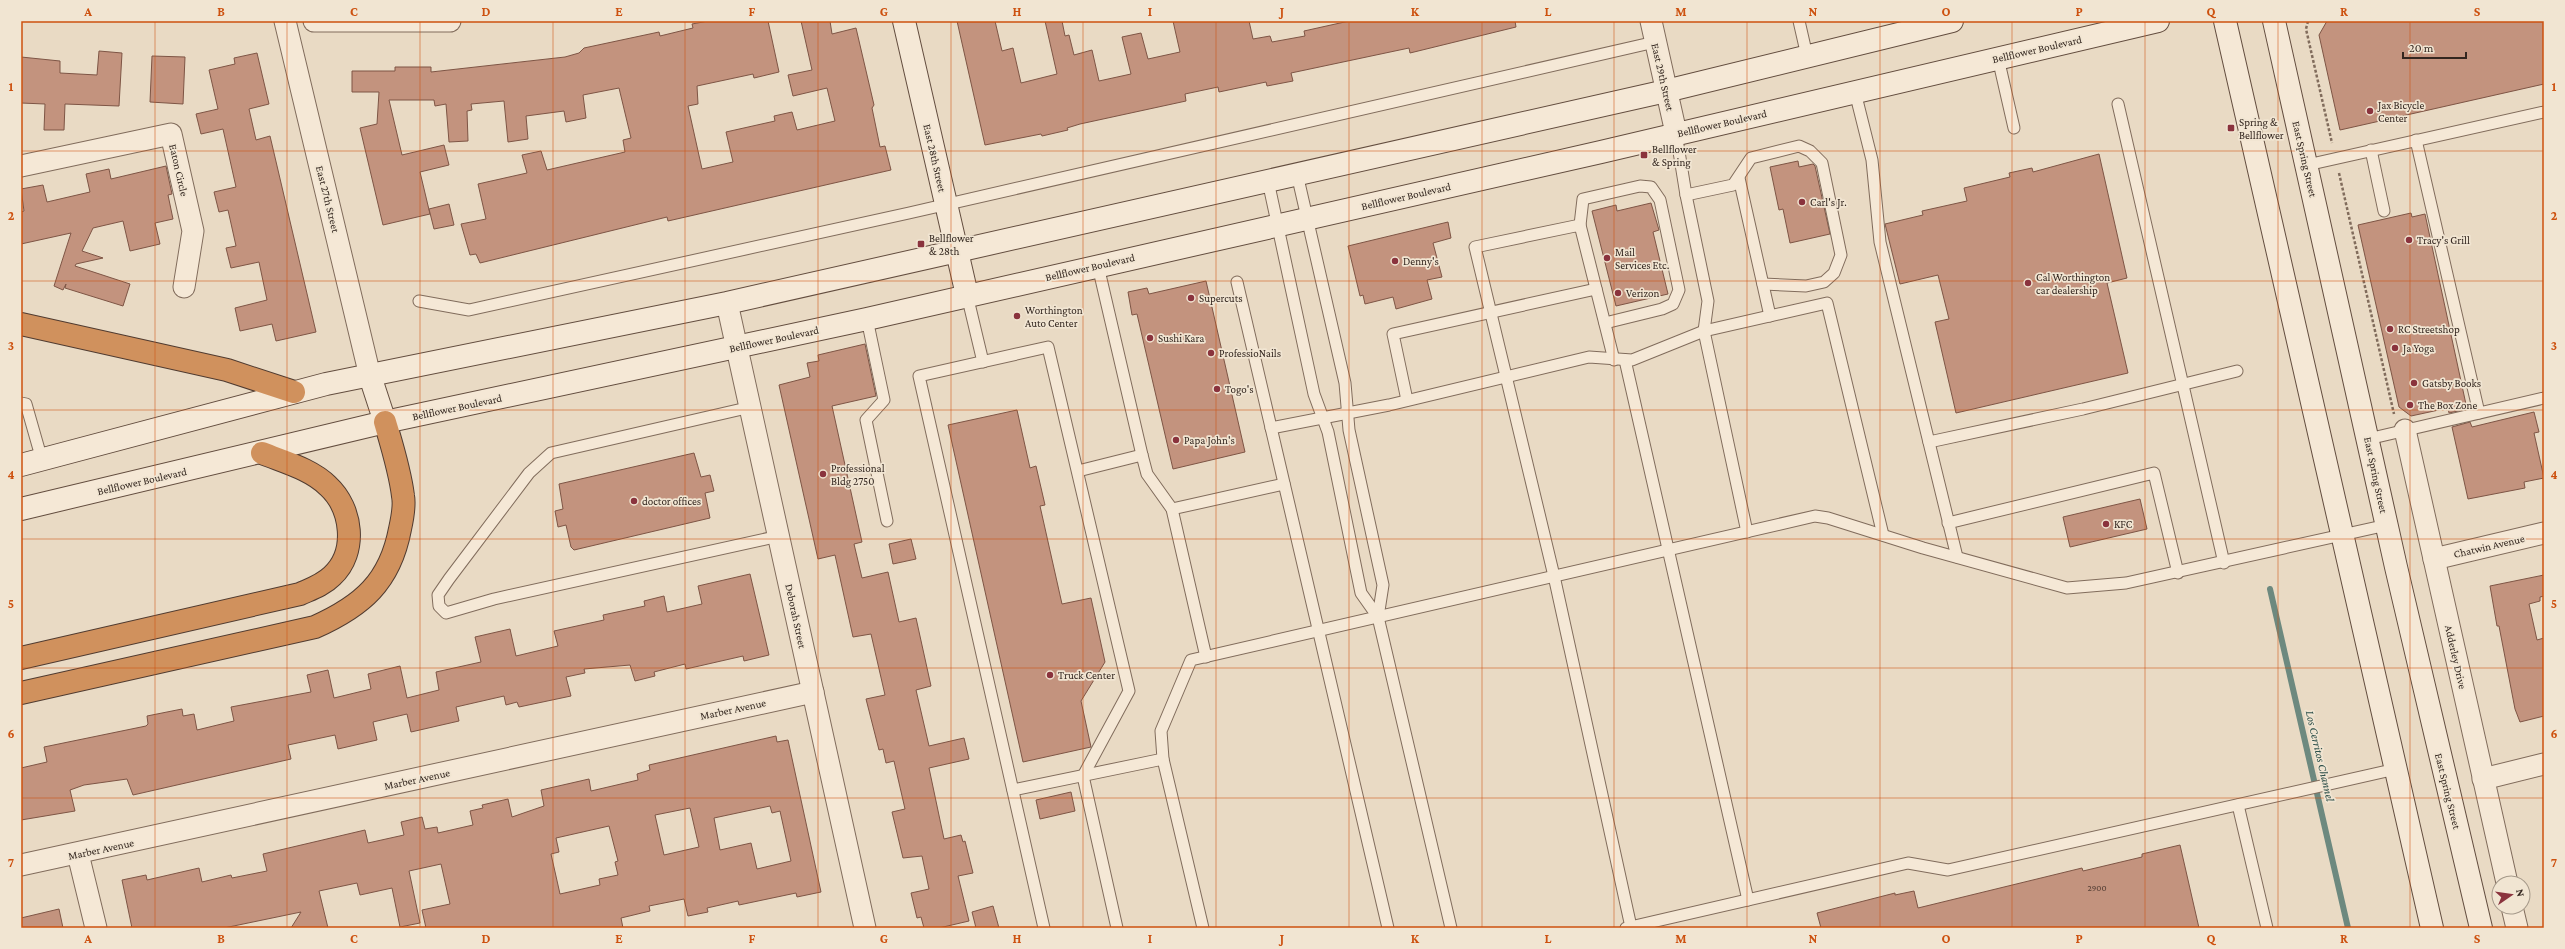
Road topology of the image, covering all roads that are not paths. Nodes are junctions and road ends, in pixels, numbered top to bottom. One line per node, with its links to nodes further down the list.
1 (285, 21): 52 (street, East 27th Street)
2 (314, 21): 3 (street)
3 (450, 21)
4 (904, 21): 28 (main road, East 28th Street)
5 (1651, 21): 11 (street, East 29th Street)
6 (1799, 21): 12 (lane)
7 (1952, 21): 12 (main road)
8 (2158, 21): 13 (main road, Bellflower Boulevard)
9 (2225, 21): 82 (main road)
10 (2274, 21): 22 (main road, East Spring Street)
11 (1655, 42): 14 (street, East 29th Street); 28 (lane)
12 (1807, 56): 14 (main road)
13 (1998, 58): 15 (main road, Bellflower Boulevard); 18 (lane)
14 (1666, 91): 19 (street, East 29th Street); 24 (main road)
15 (1855, 92): 19 (main road, Bellflower Boulevard); 67 (lane)
16 (2118, 104): 54 (lane)
17 (2544, 112): 20 (lane)
18 (2014, 128)
19 (1676, 133): 27 (lane); 30 (main road, Bellflower Boulevard)
20 (2416, 140): 21 (lane); 61 (lane)
21 (2371, 150): 22 (lane); 29 (lane)
22 (2307, 165): 66 (main road, East Spring Street)
23 (21, 166): 37 (street, Eaton Circle)
24 (1297, 174): 26 (main road); 30 (lane)
25 (1739, 178): 27 (lane); 36 (lane); 36 (lane)
26 (1268, 181): 31 (lane); 33 (main road)
27 (1686, 195): 47 (lane)
28 (946, 204): 33 (main road, East 28th Street); 40 (lane)
29 (2384, 210)
30 (1307, 218): 31 (main road, Bellflower Boulevard); 60 (lane)
31 (1277, 225): 34 (main road, Bellflower Boulevard); 62 (lane)
32 (1580, 225): 38 (lane); 42 (lane); 45 (lane)
33 (956, 252): 39 (main road, East 28th Street); 41 (main road)
34 (1098, 266): 39 (main road, Bellflower Boulevard); 69 (lane)
35 (1237, 282): 64 (lane)
36 (1762, 284): 43 (lane)
37 (184, 287)
38 (1596, 289): 42 (lane); 45 (lane)
39 (966, 295): 44 (main road, Bellflower Boulevard); 50 (lane)
40 (419, 301)
41 (727, 303): 48 (street, Deborah Street); 52 (main road)
42 (1491, 312): 53 (lane); 57 (lane)
43 (1770, 316): 47 (lane); 80 (lane)
44 (867, 319): 48 (main road, Bellflower Boulevard); 75 (lane)
45 (1605, 323): 49 (lane)
46 (21, 324): 55 (highway)
47 (1704, 331): 49 (lane); 78 (lane)
48 (738, 347): 59 (street, Deborah Street); 63 (main road, Bellflower Boulevard)
49 (1619, 360): 53 (lane); 83 (lane)
50 (983, 362): 71 (lane); 100 (lane)
51 (2237, 371): 54 (lane)
52 (370, 376): 55 (main road); 63 (main road)
53 (1506, 376): 57 (lane); 88 (lane)
54 (2183, 384): 67 (lane); 86 (lane)
55 (294, 392): 70 (main road)
56 (2544, 398): 61 (lane)
57 (1407, 400): 60 (lane)
58 (21, 403): 70 (lane)
59 (751, 407): 81 (street, Deborah Street); 81 (lane)
60 (1346, 413): 62 (lane); 89 (lane)
61 (2479, 413): 65 (lane)
62 (1323, 418): 64 (lane); 89 (lane)
63 (385, 422): 68 (main road, Bellflower Boulevard); 94 (highway)
64 (1271, 428): 72 (lane)
65 (2402, 431): 66 (lane); 85 (street, Adderley Drive)
66 (2368, 439): 77 (main road, East Spring Street)
67 (1929, 442): 76 (lane)
68 (262, 453): 73 (main road, Bellflower Boulevard); 92 (highway)
69 (1142, 455): 71 (lane); 74 (lane)
70 (31, 462)
71 (1078, 471): 98 (lane)
72 (1284, 484): 74 (lane); 90 (lane)
73 (21, 509)
74 (1172, 509): 91 (lane)
75 (887, 521)
76 (1948, 523): 84 (lane); 87 (lane)
77 (2387, 525): 82 (lane); 117 (main road, East Spring Street)
78 (1747, 532): 80 (lane); 83 (lane)
79 (2544, 533): 85 (street, Chatwin Avenue)
80 (1883, 535): 84 (lane)
81 (779, 536): 93 (street, Deborah Street)
82 (2342, 536): 86 (lane); 97 (main road)
83 (1668, 550): 88 (lane); 105 (lane)
84 (1957, 557): 87 (lane)
85 (2434, 559): 99 (street, Adderley Drive)
86 (2224, 563): 87 (lane)
87 (2178, 573)
88 (1554, 576): 89 (lane); 108 (lane)
89 (1378, 617): 90 (lane); 114 (lane)
90 (1318, 630): 91 (lane); 113 (lane)
91 (1206, 656): 95 (lane)
92 (21, 658)
93 (813, 692): 102 (street, Marber Avenue); 107 (street, Deborah Street)
94 (21, 693)
95 (1163, 759): 98 (lane); 112 (lane)
96 (2544, 764): 99 (street)
97 (2396, 769): 101 (lane); 116 (main road)
98 (1083, 776): 100 (lane); 111 (lane)
99 (2484, 779): 104 (street, Adderley Drive)
100 (1013, 790): 110 (lane)
101 (2238, 805): 105 (lane); 115 (lane)
102 (78, 854): 103 (street, Marber Avenue); 109 (street)
103 (21, 865)
104 (2505, 875)
105 (1748, 900): 108 (lane)
106 (2514, 915): 118 (street)
107 (862, 927)
108 (1629, 927)
109 (96, 928)
110 (1044, 928)
111 (1117, 928)
112 (1203, 928)
113 (1388, 928)
114 (1451, 928)
115 (2267, 928)
116 (2432, 928)
117 (2481, 928)
118 (2517, 928)

